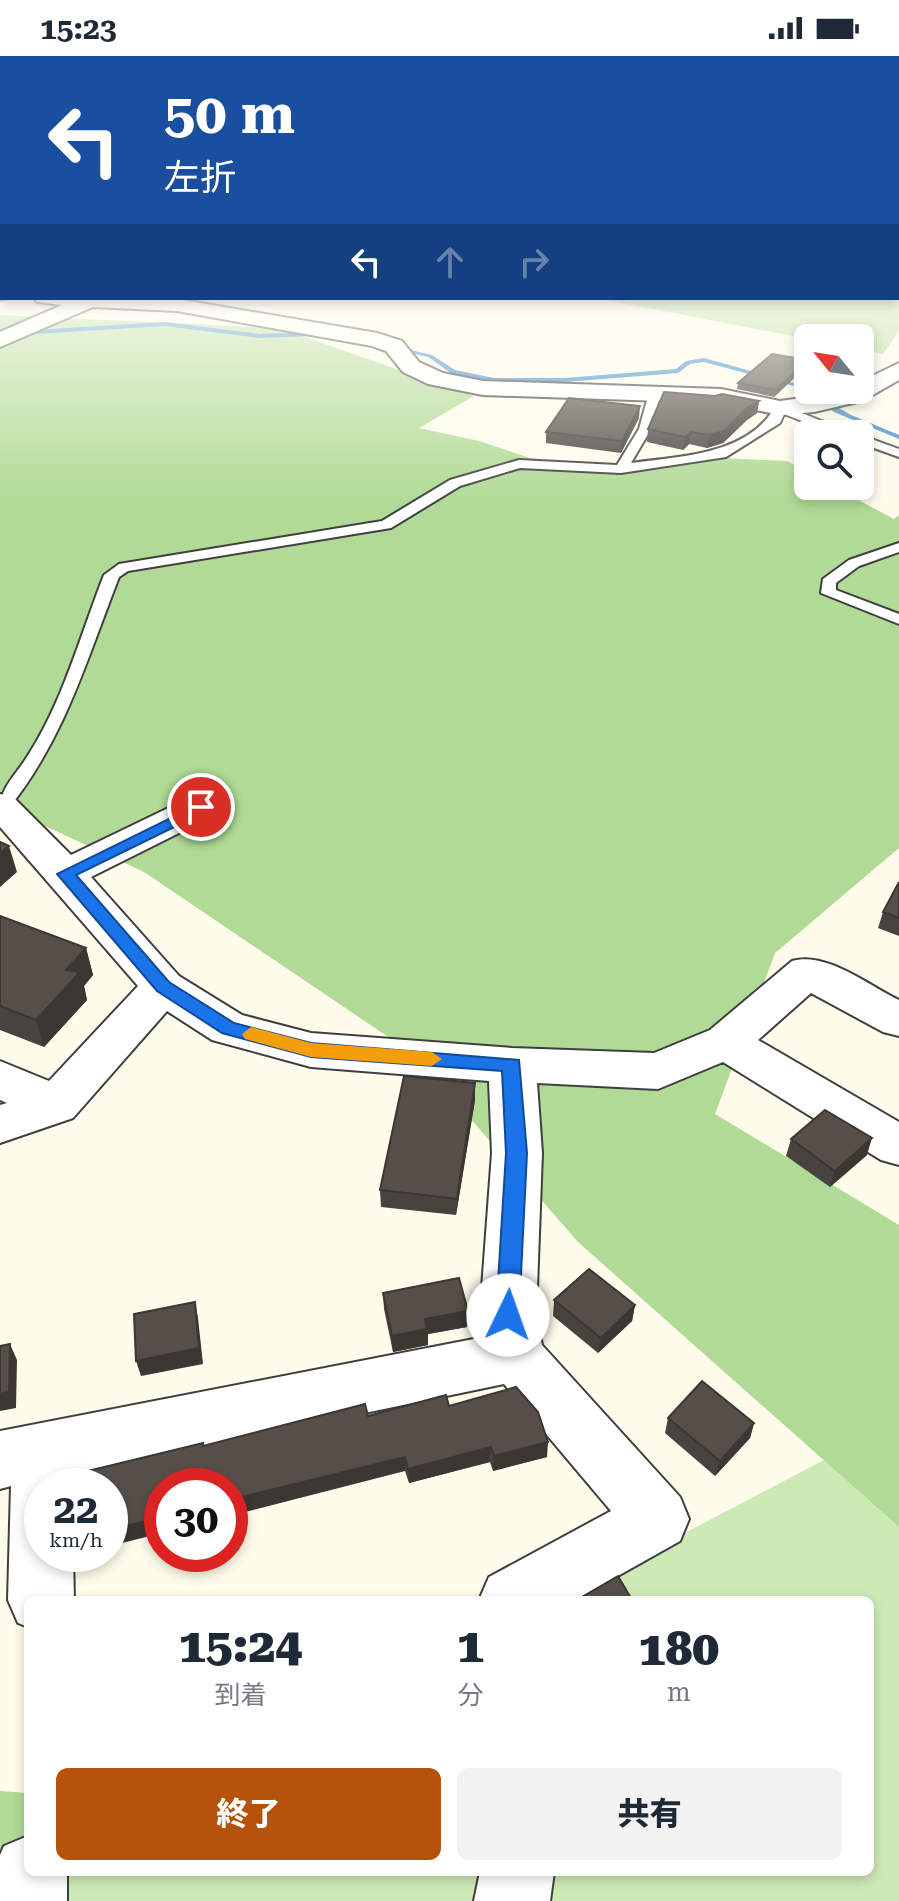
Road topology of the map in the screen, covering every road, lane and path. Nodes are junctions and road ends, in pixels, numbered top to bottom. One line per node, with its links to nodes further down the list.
1 (343, 334): 4 (street)
2 (899, 370): 3 (street)
3 (874, 384)
4 (655, 393): 8 (street); 12 (lane)
5 (874, 402): 7 (street)
6 (818, 404): 8 (street)
7 (884, 405)
8 (780, 408): 9 (lane); 12 (lane)
9 (811, 420)
10 (874, 444): 11 (lane)
11 (899, 453)
12 (621, 469): 15 (lane)
13 (899, 547): 14 (lane)
14 (899, 619)
15 (0, 805): 17 (street)
16 (201, 807): 17 (street)
17 (65, 874): 18 (street)
18 (163, 987): 21 (street); 23 (street)
19 (899, 1020): 20 (street)
20 (726, 1042): 21 (street); 25 (street)
21 (512, 1065): 26 (street)
22 (0, 1079): 23 (street)
23 (56, 1105): 24 (street)
24 (0, 1124)
25 (899, 1146)
26 (516, 1356): 27 (street); 29 (street)
27 (21, 1456): 28 (street)
28 (40, 1596)
29 (519, 1596)
30 (30, 1876): 32 (street)
31 (516, 1876): 33 (street)
32 (29, 1901)
33 (512, 1901)

